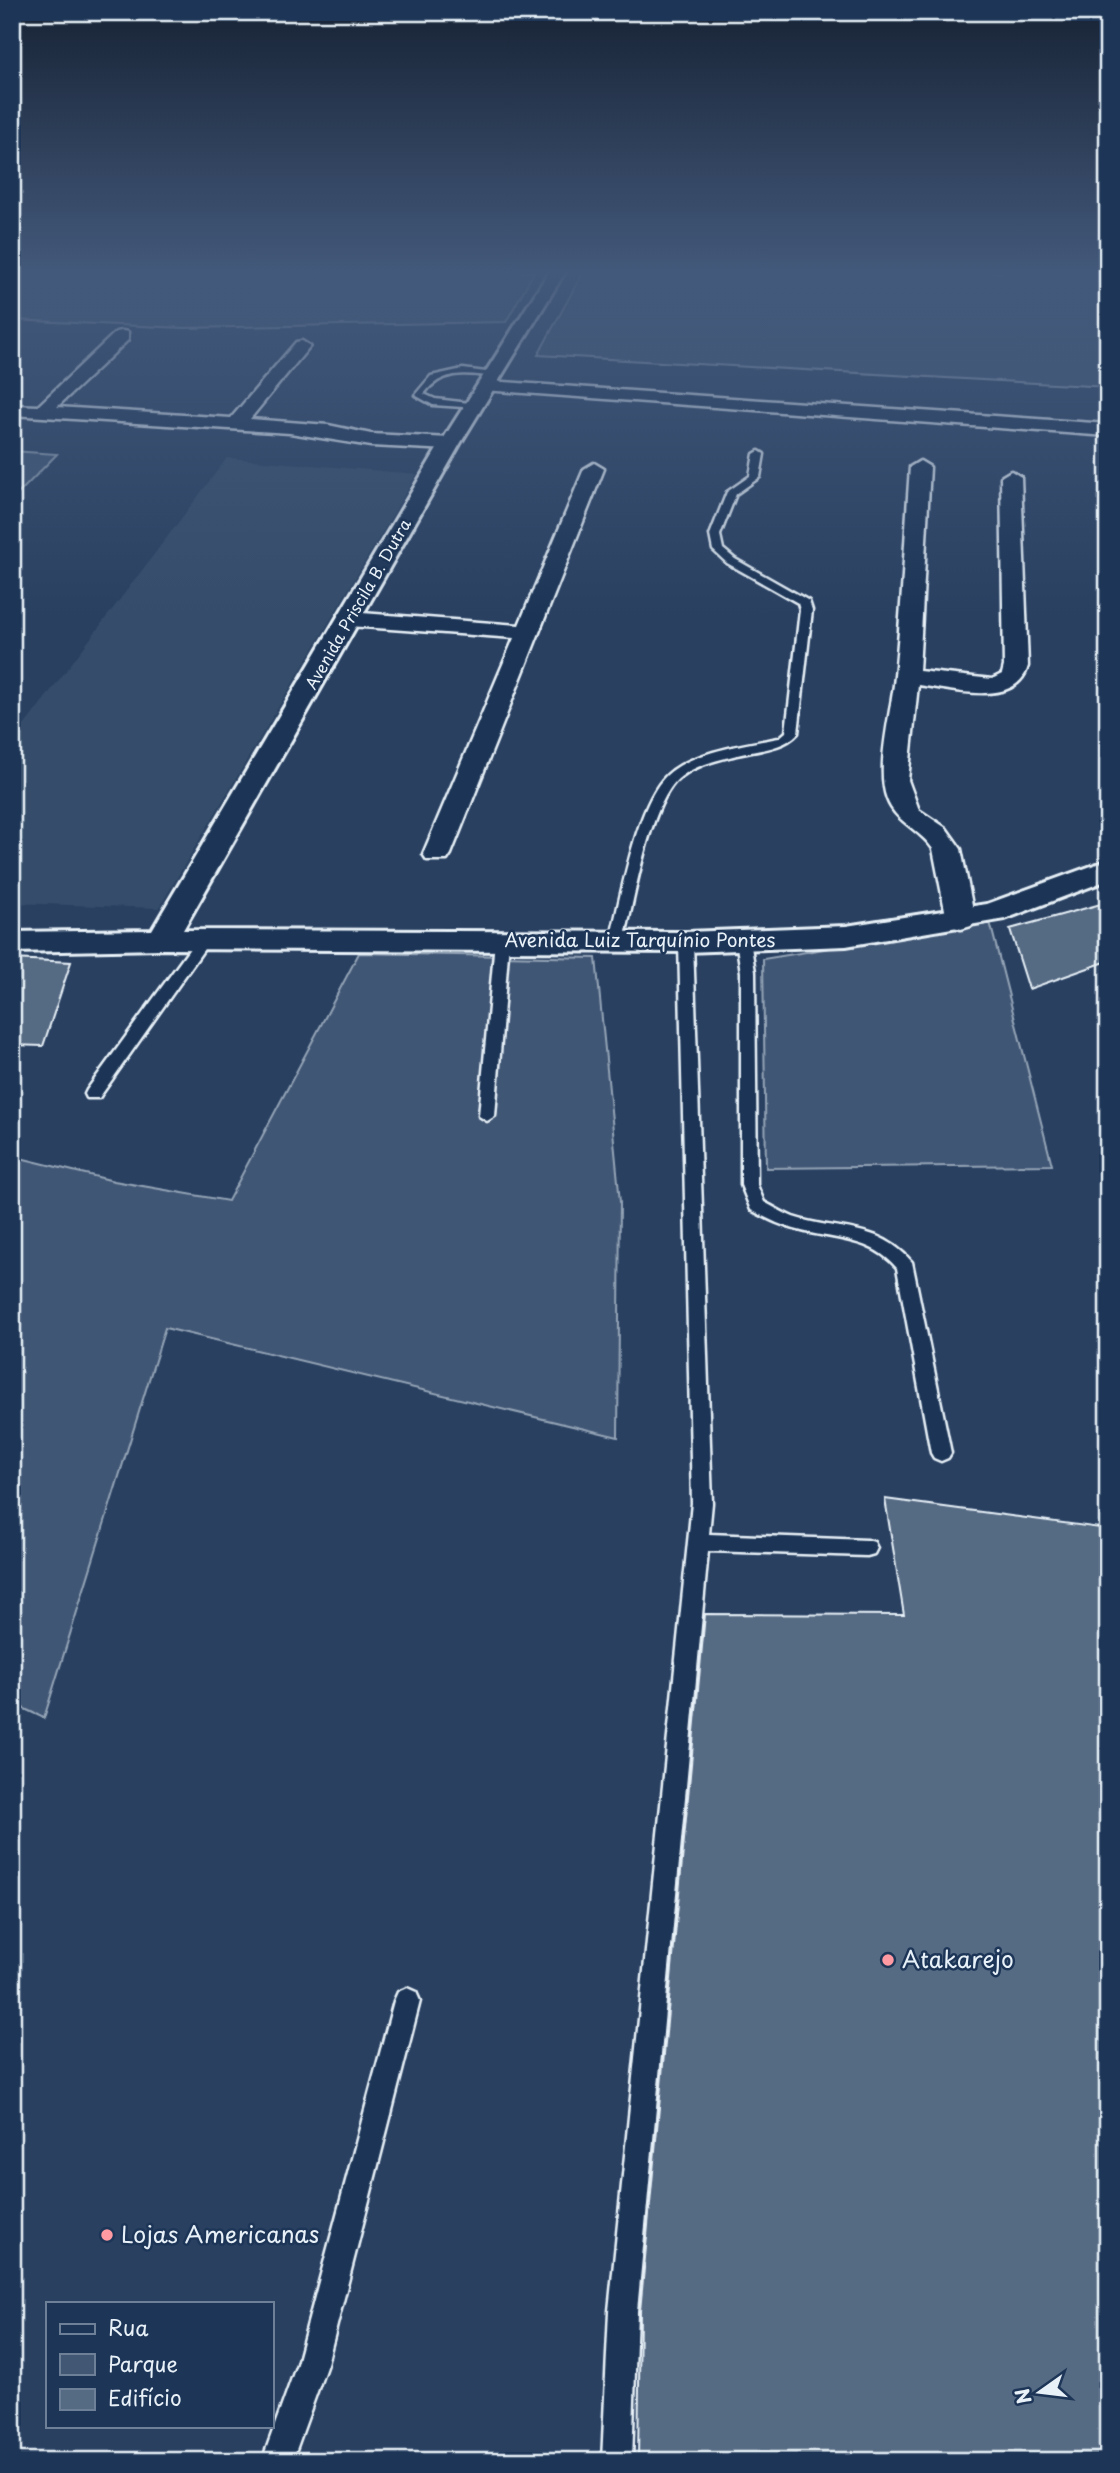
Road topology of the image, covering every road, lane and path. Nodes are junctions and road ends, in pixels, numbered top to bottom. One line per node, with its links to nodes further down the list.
1 (68, 387): 8 (street)
2 (267, 387): 9 (street)
3 (424, 387): 6 (lane)
4 (488, 387): 6 (street, Avenida Priscila B. Dutra)
5 (586, 387): 10 (street)
6 (475, 407): 12 (street, Avenida Priscila B. Dutra)
7 (12, 410): 8 (street)
8 (42, 412): 9 (street)
9 (236, 424): 11 (street)
10 (1108, 429)
11 (370, 440): 12 (street); 14 (street)
12 (450, 444): 16 (street, Avenida Priscila B. Dutra)
13 (759, 454): 31 (lane)
14 (369, 460)
15 (412, 466): 16 (street)
16 (437, 467): 20 (street, Avenida Priscila B. Dutra)
17 (920, 467): 22 (street)
18 (594, 469): 21 (street)
19 (1011, 477): 22 (street)
20 (349, 619): 21 (street); 26 (street, Avenida Priscila B. Dutra)
21 (528, 632): 23 (street)
22 (907, 677): 25 (street)
23 (437, 854)
24 (1108, 869): 25 (street, Avenida Luiz Tarquínio Pontes)
25 (961, 920): 28 (street, Avenida Luiz Tarquínio Pontes)
26 (162, 939): 27 (street, Avenida Luiz Tarquínio Pontes); 30 (street, Avenida Luiz Tarquínio Pontes)
27 (204, 939): 29 (street, Avenida Luiz Tarquínio Pontes); 33 (lane)
28 (743, 940): 32 (street, Avenida Luiz Tarquínio Pontes); 35 (lane)
29 (502, 941): 31 (street, Avenida Luiz Tarquínio Pontes); 34 (lane)
30 (12, 942)
31 (617, 942): 32 (street, Avenida Luiz Tarquínio Pontes)
32 (686, 942): 36 (lane)
33 (93, 1094)
34 (488, 1116)
35 (942, 1453)
36 (698, 1542): 37 (lane); 40 (lane)
37 (867, 1548)
38 (407, 2001): 39 (lane)
39 (277, 2461)
40 (617, 2461)

